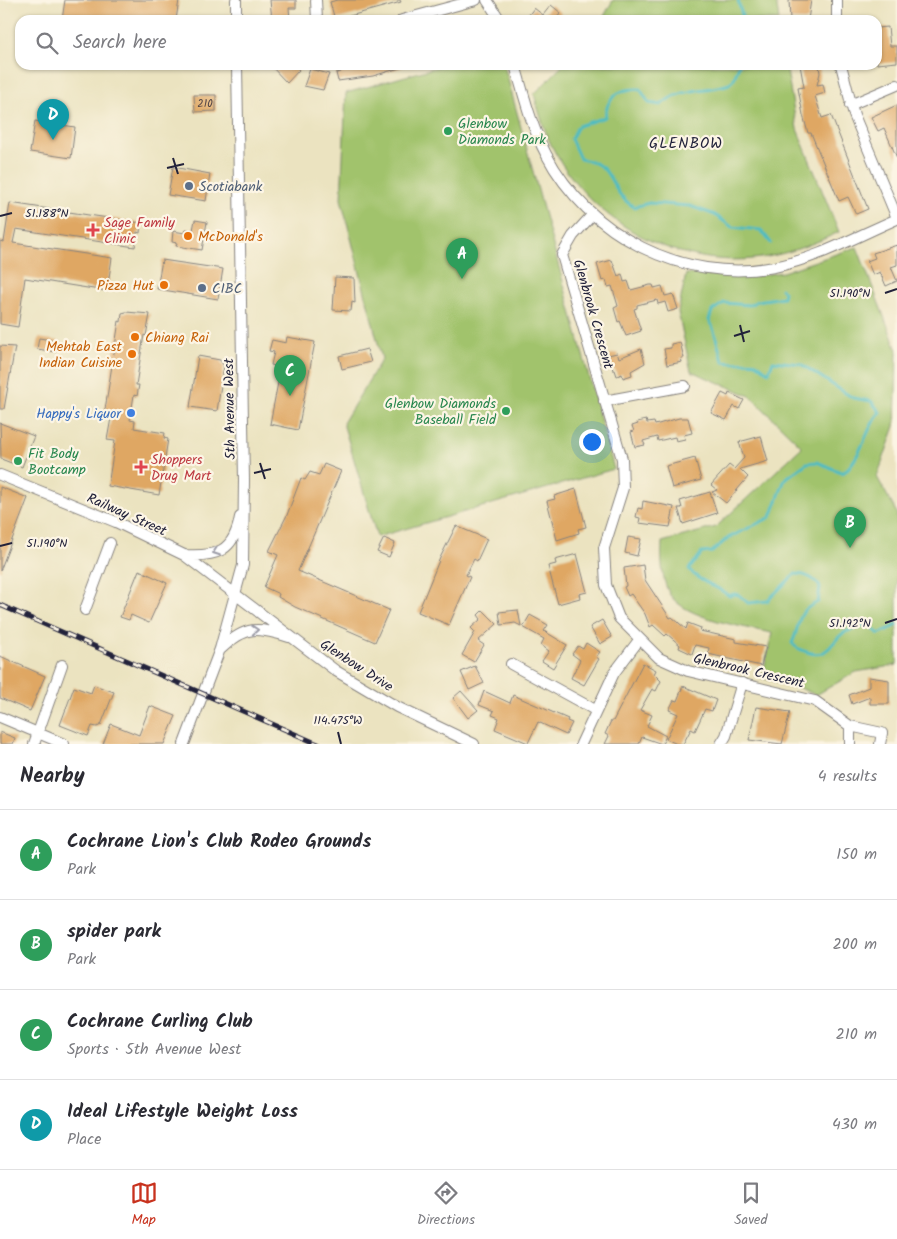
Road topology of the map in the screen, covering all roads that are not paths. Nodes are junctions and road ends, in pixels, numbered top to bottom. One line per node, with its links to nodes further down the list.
1 (236, 0): 6 (street)
2 (316, 0): 7 (street)
3 (476, 0): 8 (street)
4 (487, 0): 9 (street)
5 (837, 0): 10 (street)
6 (236, 15)
7 (317, 15)
8 (420, 15)
9 (497, 15)
10 (837, 15)
11 (236, 70): 21 (street, 5th Avenue West)
12 (516, 70): 16 (street)
13 (842, 70): 15 (street)
14 (897, 85): 15 (street)
15 (850, 105): 17 (street)
16 (593, 214): 17 (street); 19 (street, Glenbrook Crescent)
17 (897, 218)
18 (685, 386): 19 (street)
19 (604, 401): 27 (street, Glenbrook Crescent)
20 (0, 475): 23 (street, Railway Street)
21 (243, 497): 23 (street, one-way to 23); 24 (street, 5th Avenue West)
22 (110, 543): 25 (street)
23 (184, 555): 24 (street, Railway Street)
24 (235, 593): 26 (street, Glenbow Drive); 28 (street, 5th Avenue West)
25 (85, 610)
26 (295, 639): 28 (street, one-way to 26); 39 (street, Glenbow Drive)
27 (639, 640): 31 (street, Glenbrook Crescent); 32 (street)
28 (220, 649): 38 (street, 5th Avenue West)
29 (511, 664): 32 (street)
30 (62, 665): 35 (street)
31 (742, 683): 34 (street, Glenbrook Crescent); 41 (street)
32 (596, 710): 40 (street)
33 (0, 717): 35 (street)
34 (850, 726): 42 (street); 43 (street)
35 (37, 732): 36 (street); 37 (street)
36 (34, 744)
37 (64, 744)
38 (184, 744)
39 (474, 744)
40 (581, 744)
41 (721, 744)
42 (850, 744)
43 (880, 744)

